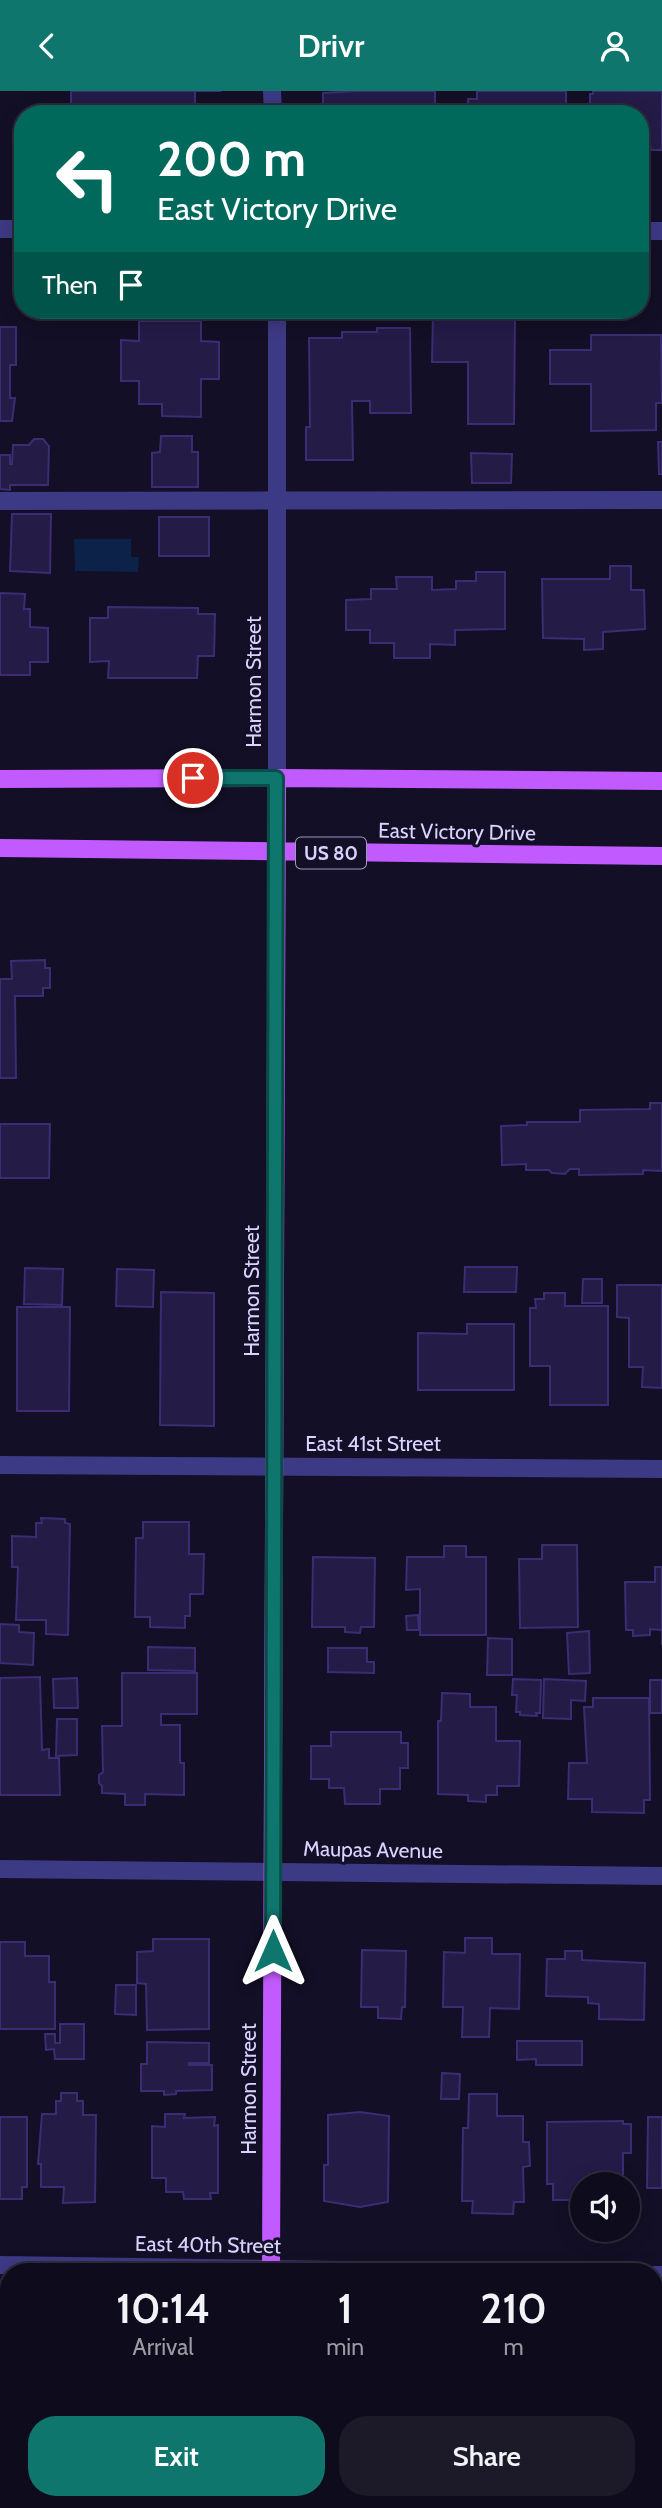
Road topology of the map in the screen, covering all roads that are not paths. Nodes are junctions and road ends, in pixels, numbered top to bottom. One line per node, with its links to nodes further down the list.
1 (277, 319): 4 (street, Harmon Street)
2 (662, 500): 4 (street)
3 (0, 501): 4 (street)
4 (276, 501): 5 (street, Harmon Street)
5 (276, 778): 6 (main road); 7 (main road); 9 (main road, Harmon Street)
6 (0, 779)
7 (662, 782)
8 (0, 848): 9 (main road, East Victory Drive / US 80)
9 (276, 853): 10 (main road, East Victory Drive / US 80); 12 (main road, Harmon Street)
10 (662, 856)
11 (0, 1465): 12 (street, East 41st Street)
12 (274, 1467): 13 (street, East 41st Street); 15 (main road, Harmon Street)
13 (662, 1469)
14 (0, 1869): 15 (street, Maupas Avenue)
15 (273, 1872): 16 (street, Maupas Avenue); 17 (main road, Harmon Street)
16 (662, 1876)
17 (271, 2263)

